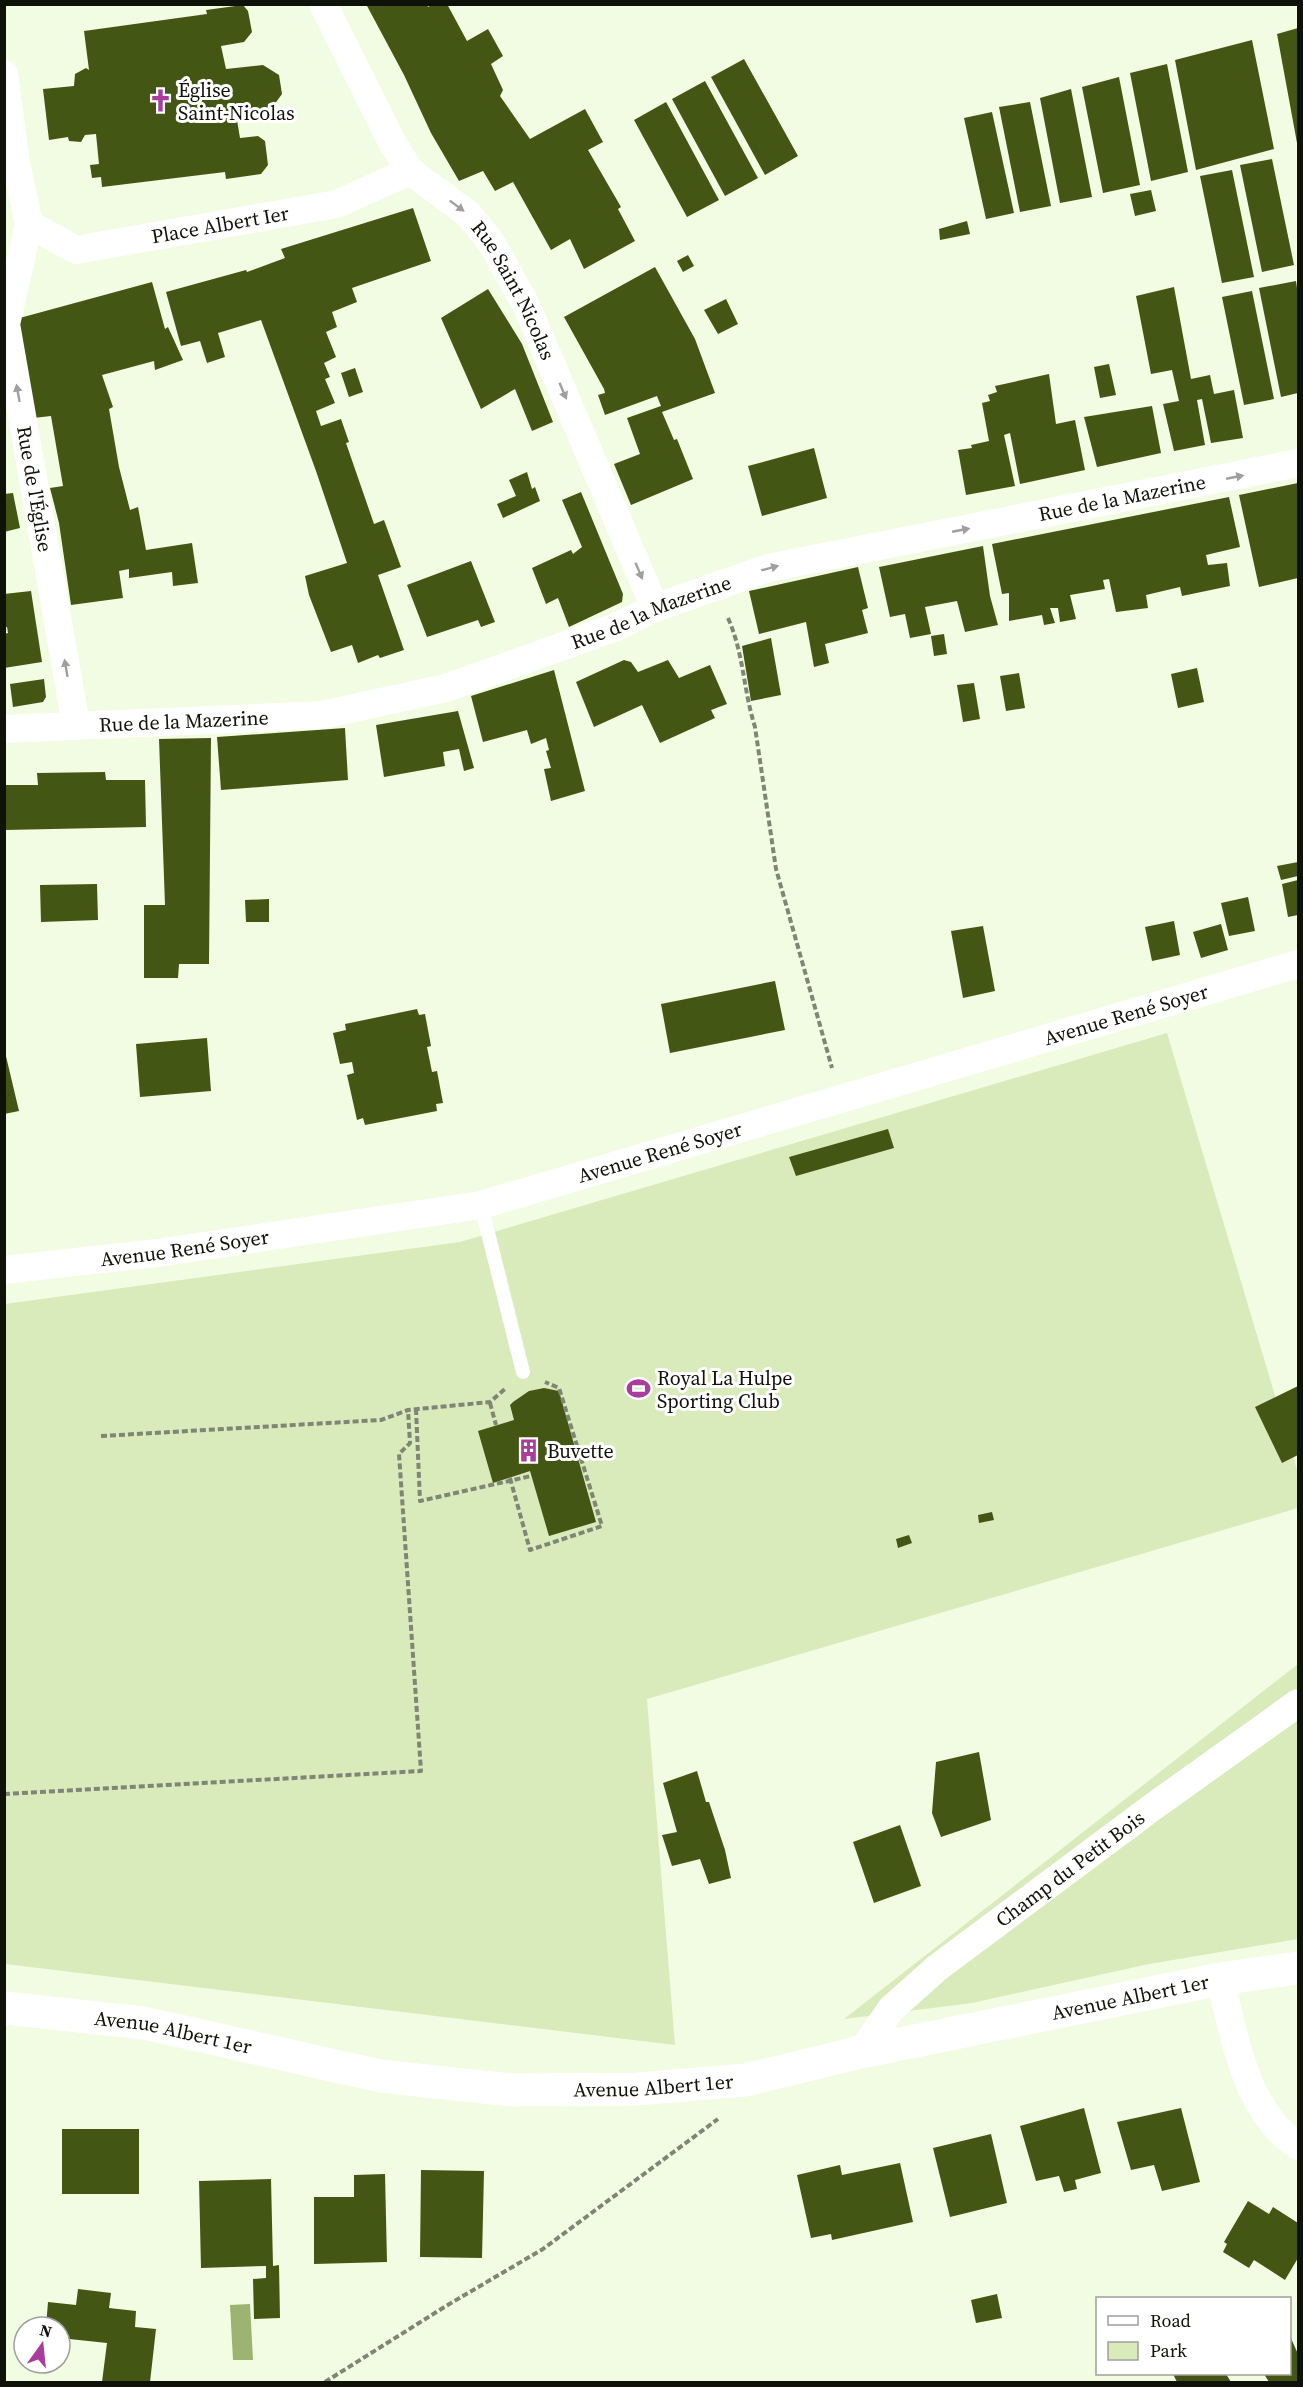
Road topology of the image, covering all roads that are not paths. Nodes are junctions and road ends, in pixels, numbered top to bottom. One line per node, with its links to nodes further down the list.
1 (323, 4): 3 (street, Rue Saint Nicolas)
2 (4, 74): 4 (street, Rue de l'Église)
3 (410, 171): 4 (street, Place Albert Ier); 6 (street, Rue Saint Nicolas, one-way to 6)
4 (29, 224): 7 (street, Rue de l'Église, one-way to 4)
5 (1299, 463): 6 (street, Rue de la Mazerine, one-way to 5)
6 (655, 608): 7 (street, Rue de la Mazerine)
7 (76, 725): 8 (street, Rue de la Mazerine)
8 (4, 729)
9 (1299, 964): 10 (street, Avenue René Soyer)
10 (481, 1205): 11 (street, Avenue René Soyer); 12 (lane)
11 (4, 1270)
12 (523, 1372)
13 (1299, 1703): 17 (street, Champ du Petit Bois)
14 (1299, 1968): 15 (main road, Avenue Albert 1er)
15 (1220, 1979): 17 (main road, Avenue Albert 1er); 18 (street)
16 (4, 2008): 17 (main road, Avenue Albert 1er)
17 (861, 2052)
18 (1299, 2146)

